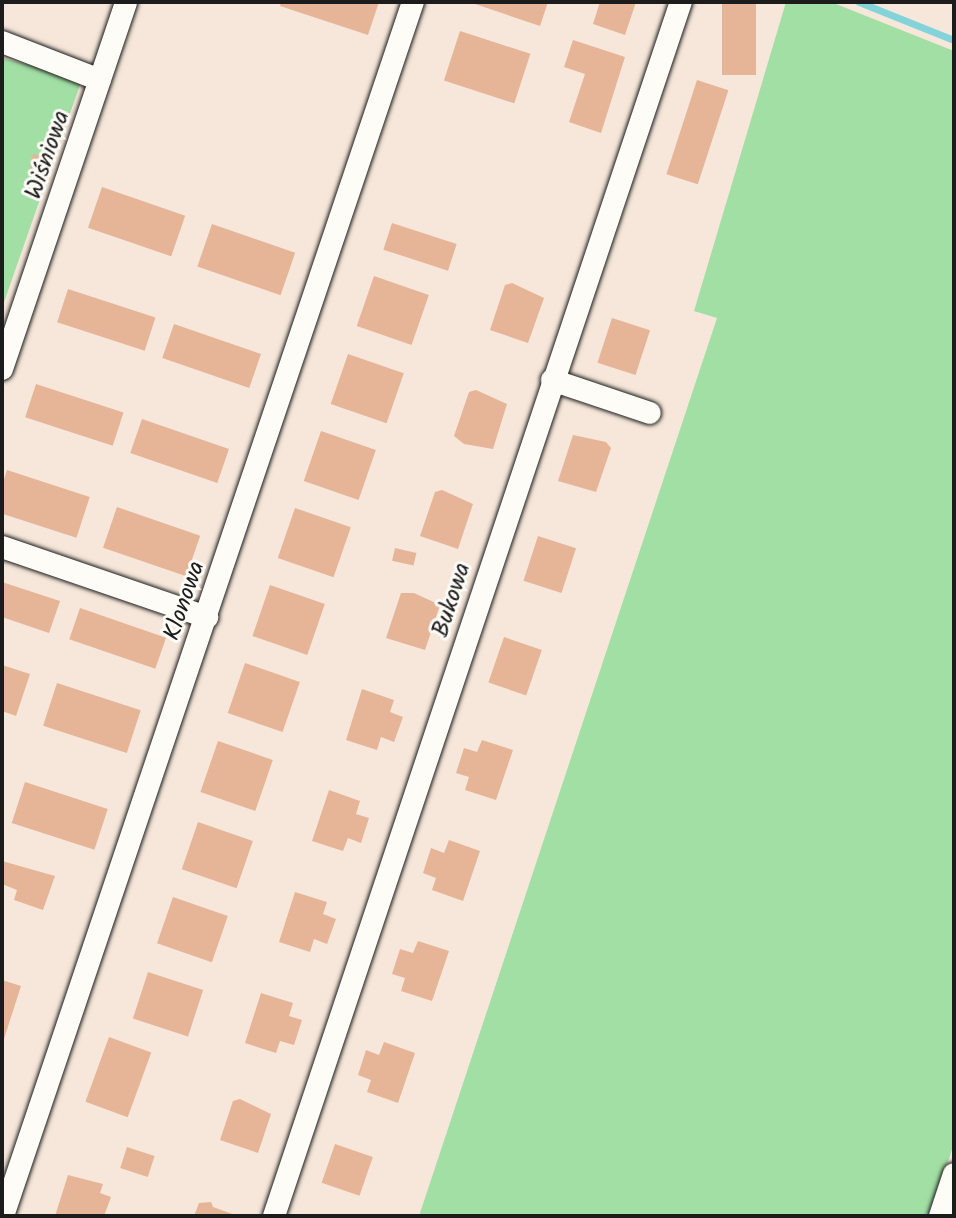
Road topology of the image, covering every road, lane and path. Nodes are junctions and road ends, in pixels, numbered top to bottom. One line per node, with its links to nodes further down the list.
1 (126, 2): 5 (street, Wiśniowa)
2 (413, 2): 10 (street, Klonowa)
3 (681, 2): 7 (street, Bukowa)
4 (2, 42): 5 (street)
5 (100, 80): 6 (street, Wiśniowa)
6 (2, 369)
7 (552, 380): 8 (street); 13 (street, Bukowa)
8 (650, 413)
9 (2, 547): 10 (street)
10 (207, 617): 12 (street, Klonowa)
11 (954, 1174): 14 (street)
12 (3, 1216)
13 (274, 1216)
14 (940, 1216)

